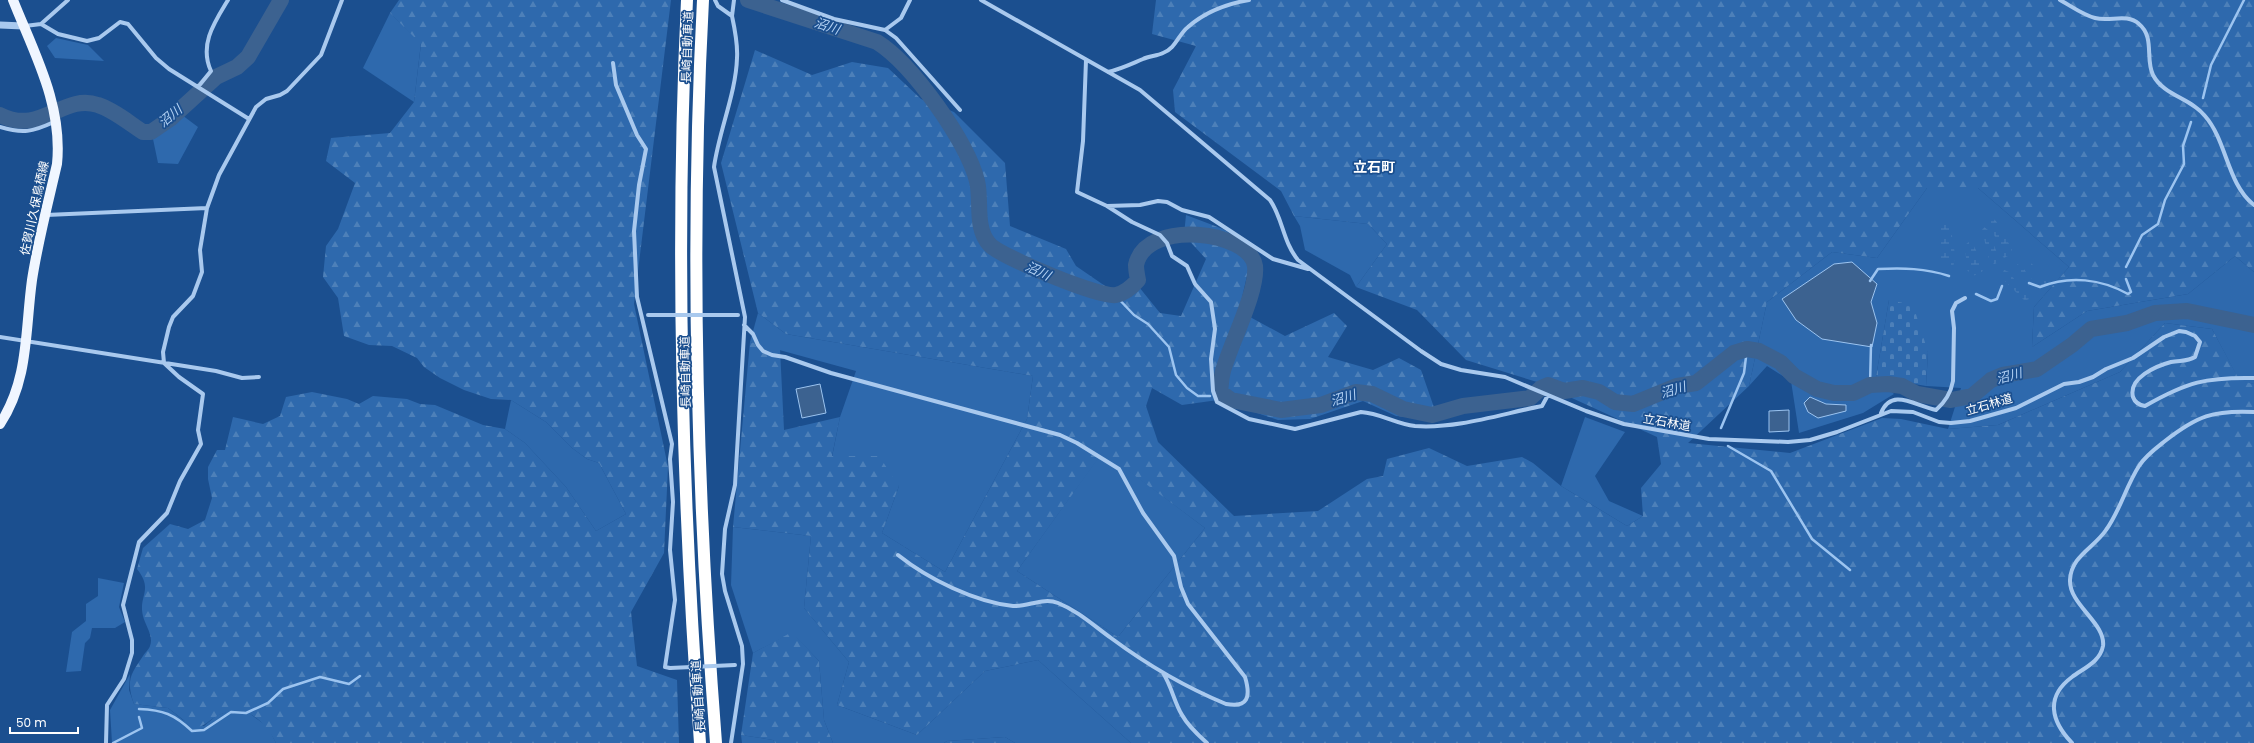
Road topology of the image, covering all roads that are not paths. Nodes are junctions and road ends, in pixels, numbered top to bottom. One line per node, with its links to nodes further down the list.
1 (12, 0): 17 (main road, 佐賀川久保鳥栖線)
2 (68, 0): 15 (street)
3 (228, 0): 22 (street)
4 (342, 0): 24 (street)
5 (715, 0): 14 (street)
6 (782, 0): 18 (street)
7 (910, 0): 18 (street)
8 (981, 0): 19 (street)
9 (1249, 0): 21 (street)
10 (2060, 0): 28 (street)
11 (687, 2): 49 (highway, 長崎自動車道)
12 (734, 2): 14 (street)
13 (703, 6): 50 (highway, 長崎自動車道)
14 (732, 16): 34 (street)
15 (41, 24): 17 (street); 22 (street)
16 (0, 25): 17 (street)
17 (23, 26): 25 (main road, 佐賀川久保鳥栖線)
18 (885, 30): 23 (street)
19 (1086, 60): 21 (street); 27 (street)
20 (613, 63): 33 (street)
21 (1108, 72): 31 (street)
22 (198, 87): 24 (street)
23 (960, 110)
24 (249, 119): 29 (street)
25 (56, 121): 26 (street); 30 (main road, 佐賀川久保鳥栖線)
26 (0, 127)
27 (1107, 206): 31 (street); 41 (street)
28 (2254, 206)
29 (207, 208): 30 (street); 38 (street)
30 (45, 215): 37 (main road, 佐賀川久保鳥栖線)
31 (1309, 269): 41 (street, 立石林道)
32 (1965, 298): 43 (street)
33 (640, 316): 34 (street, bridge); 46 (street, bridge)
34 (745, 317): 35 (street)
35 (744, 326): 46 (street); 47 (street)
36 (0, 337): 37 (street)
37 (27, 342): 38 (street); 44 (main road, 佐賀川久保鳥栖線)
38 (164, 363): 39 (street); 48 (street)
39 (259, 377)
40 (2254, 378): 43 (street, 立石林道)
41 (1548, 395): 43 (street, 立石林道)
42 (2254, 412): 53 (street)
43 (1881, 413)
44 (0, 424)
45 (898, 555): 47 (street)
46 (743, 664): 51 (street)
47 (1163, 673): 52 (street)
48 (106, 743)
49 (700, 743)
50 (716, 743)
51 (731, 743)
52 (1208, 743)
53 (2072, 743)

